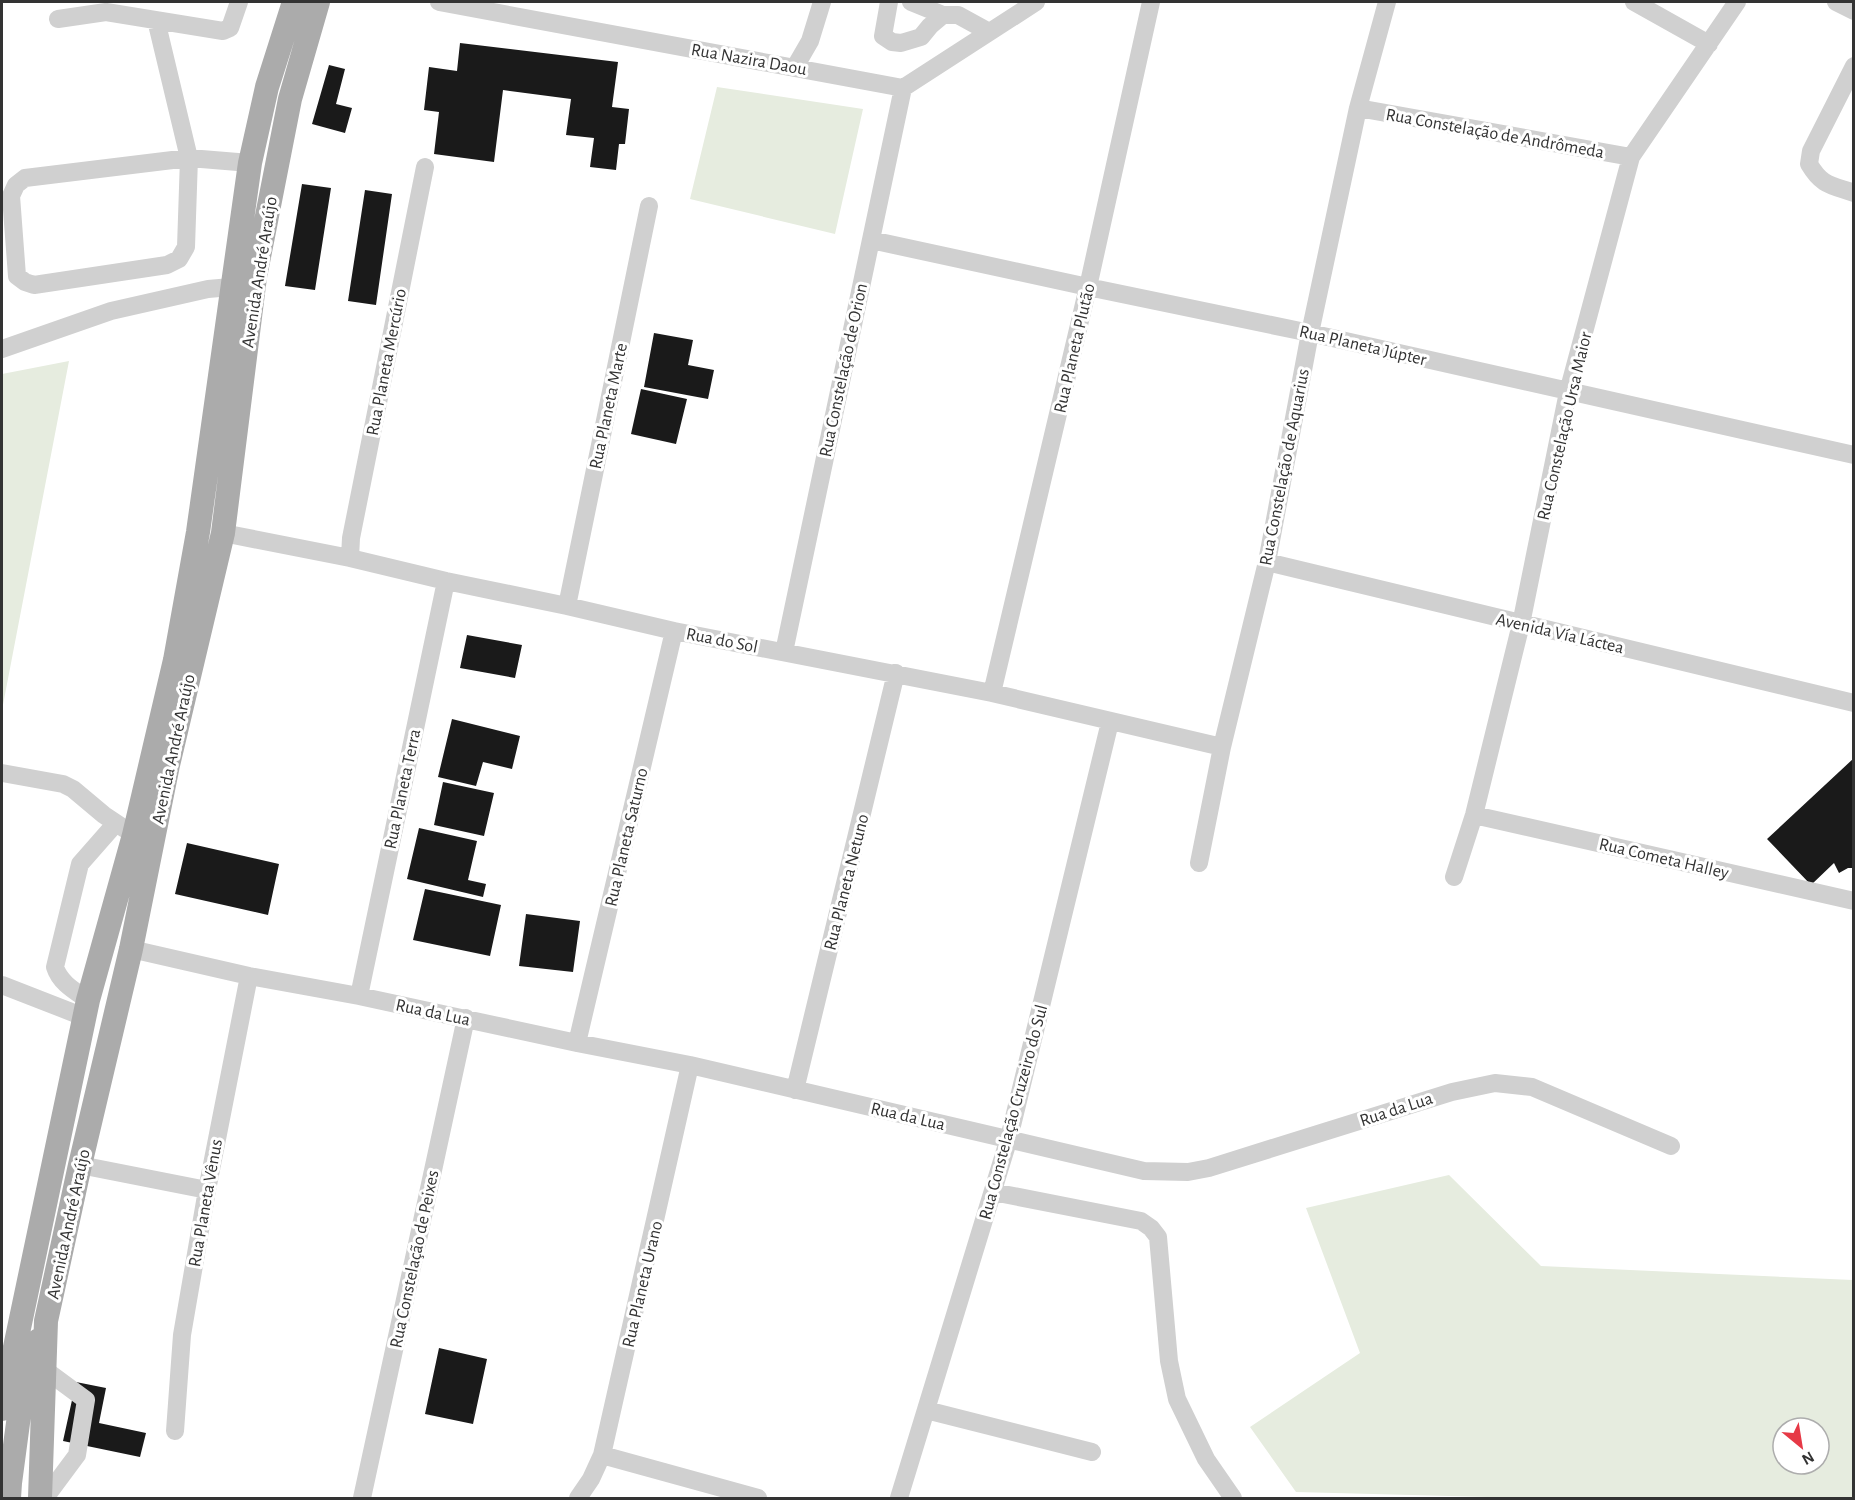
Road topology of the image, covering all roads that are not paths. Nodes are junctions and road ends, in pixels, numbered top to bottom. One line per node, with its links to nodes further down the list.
1 (239, 2): 17 (street)
2 (294, 2): 26 (main road, Avenida André Araújo)
3 (318, 2): 37 (main road, Avenida André Araújo)
4 (439, 2): 21 (street, Rua Nazira Daou)
5 (822, 2): 21 (street)
6 (889, 2): 14 (street)
7 (911, 2): 14 (street)
8 (1036, 2): 18 (street)
9 (1151, 2): 32 (street, Rua Planeta Plutão)
10 (1387, 2): 23 (street, Rua Constelação de Aquarius)
11 (1634, 2): 19 (street)
12 (1737, 2): 19 (street, Rua Constelação Ursa Maior)
13 (1836, 2): 15 (street)
14 (951, 11): 18 (street)
15 (1854, 11)
16 (58, 19): 17 (street)
17 (156, 20): 25 (street)
18 (989, 32): 22 (street)
19 (1709, 44): 24 (street, Rua Constelação Ursa Maior)
20 (1854, 66): 28 (street)
21 (795, 67): 22 (street, Rua Nazira Daou)
22 (903, 88): 30 (street, Rua Constelação de Orion)
23 (1358, 108): 24 (street, Rua Constelação de Andrômeda); 33 (street, Rua Constelação de Aquarius)
24 (1631, 157): 35 (street, Rua Constelação Ursa Maior)
25 (189, 158): 25 (street); 26 (street)
26 (250, 163): 31 (main road, Avenida André Araújo)
27 (426, 167): 38 (street, Rua Planeta Mercúrio)
28 (1854, 193)
29 (649, 206): 41 (street, Rua Planeta Marte)
30 (871, 240): 32 (street, Rua Planeta Júpter); 44 (street, Rua Constelação de Orion)
31 (231, 287): 34 (street); 52 (main road, Avenida André Araújo)
32 (1088, 287): 33 (street, Rua Planeta Júpter); 46 (street, Rua Planeta Plutão)
33 (1310, 333): 35 (street, Rua Planeta Júpter); 39 (street, Rua Constelação de Aquarius)
34 (2, 349)
35 (1568, 392): 36 (street, Rua Planeta Júpter); 42 (street, Rua Constelação Ursa Maior)
36 (1854, 456)
37 (223, 532): 38 (street, Rua do Sol); 56 (main road, Avenida André Araújo)
38 (350, 558): 40 (street, Rua do Sol)
39 (1267, 562): 42 (street, Avenida Vía Láctea); 49 (street, Rua Constelação de Aquarius)
40 (446, 581): 41 (street, Rua do Sol); 59 (street, Rua Planeta Terra)
41 (567, 606): 43 (street, Rua do Sol)
42 (1521, 624): 47 (street, Avenida Vía Láctea); 51 (street, Rua Constelação Ursa Maior)
43 (674, 631): 44 (street, Rua do Sol); 62 (street, Rua Planeta Saturno)
44 (784, 652): 45 (street, Rua do Sol)
45 (896, 673): 46 (street, Rua do Sol); 64 (street, Rua Planeta Netuno)
46 (992, 693): 48 (street, Rua do Sol)
47 (1854, 703)
48 (1110, 722): 49 (street, Rua do Sol); 65 (street, Rua Constelação Cruzeiro do Sul)
49 (1222, 747): 53 (street, Rua Constelação de Aquarius)
50 (2, 773): 52 (street)
51 (1474, 815): 54 (street, Rua Constelação Ursa Maior); 55 (street, Rua Cometa Halley)
52 (125, 829): 60 (main road, Avenida André Araújo); 60 (street)
53 (1199, 863)
54 (1454, 877)
55 (1854, 901)
56 (131, 949): 57 (street, Rua da Lua); 67 (main road, Avenida André Araújo)
57 (249, 976): 59 (street, Rua da Lua); 68 (street, Rua Planeta Vênus)
58 (2, 986): 60 (street)
59 (359, 996): 61 (street, Rua da Lua)
60 (86, 1009): 72 (main road, Avenida André Araújo)
61 (466, 1018): 62 (street, Rua da Lua); 79 (street, Rua Constelação de Peixes)
62 (577, 1043): 63 (street, Rua da Lua)
63 (690, 1065): 64 (street, Rua da Lua); 76 (street, Rua Planeta Urano)
64 (795, 1090): 65 (street, Rua da Lua)
65 (1009, 1138): 66 (street, Rua da Lua); 69 (street, Rua Constelação Cruzeiro do Sul)
66 (1671, 1146)
67 (92, 1167): 68 (street); 70 (main road, Avenida André Araújo)
68 (207, 1190): 74 (street, Rua Planeta Vênus)
69 (993, 1192): 73 (street, Rua Constelação Cruzeiro do Sul); 83 (street)
70 (46, 1321): 71 (main road, Avenida André Araújo); 77 (main road)
71 (44, 1369): 78 (main road, Avenida André Araújo); 78 (street)
72 (2, 1409)
73 (926, 1410): 75 (street); 82 (street, Rua Constelação Cruzeiro do Sul)
74 (175, 1431)
75 (1092, 1452)
76 (602, 1455): 80 (street, Rua Planeta Urano); 81 (street)
77 (9, 1498)
78 (43, 1498)
79 (362, 1498)
80 (578, 1498)
81 (758, 1498)
82 (899, 1498)
83 (1233, 1498)

